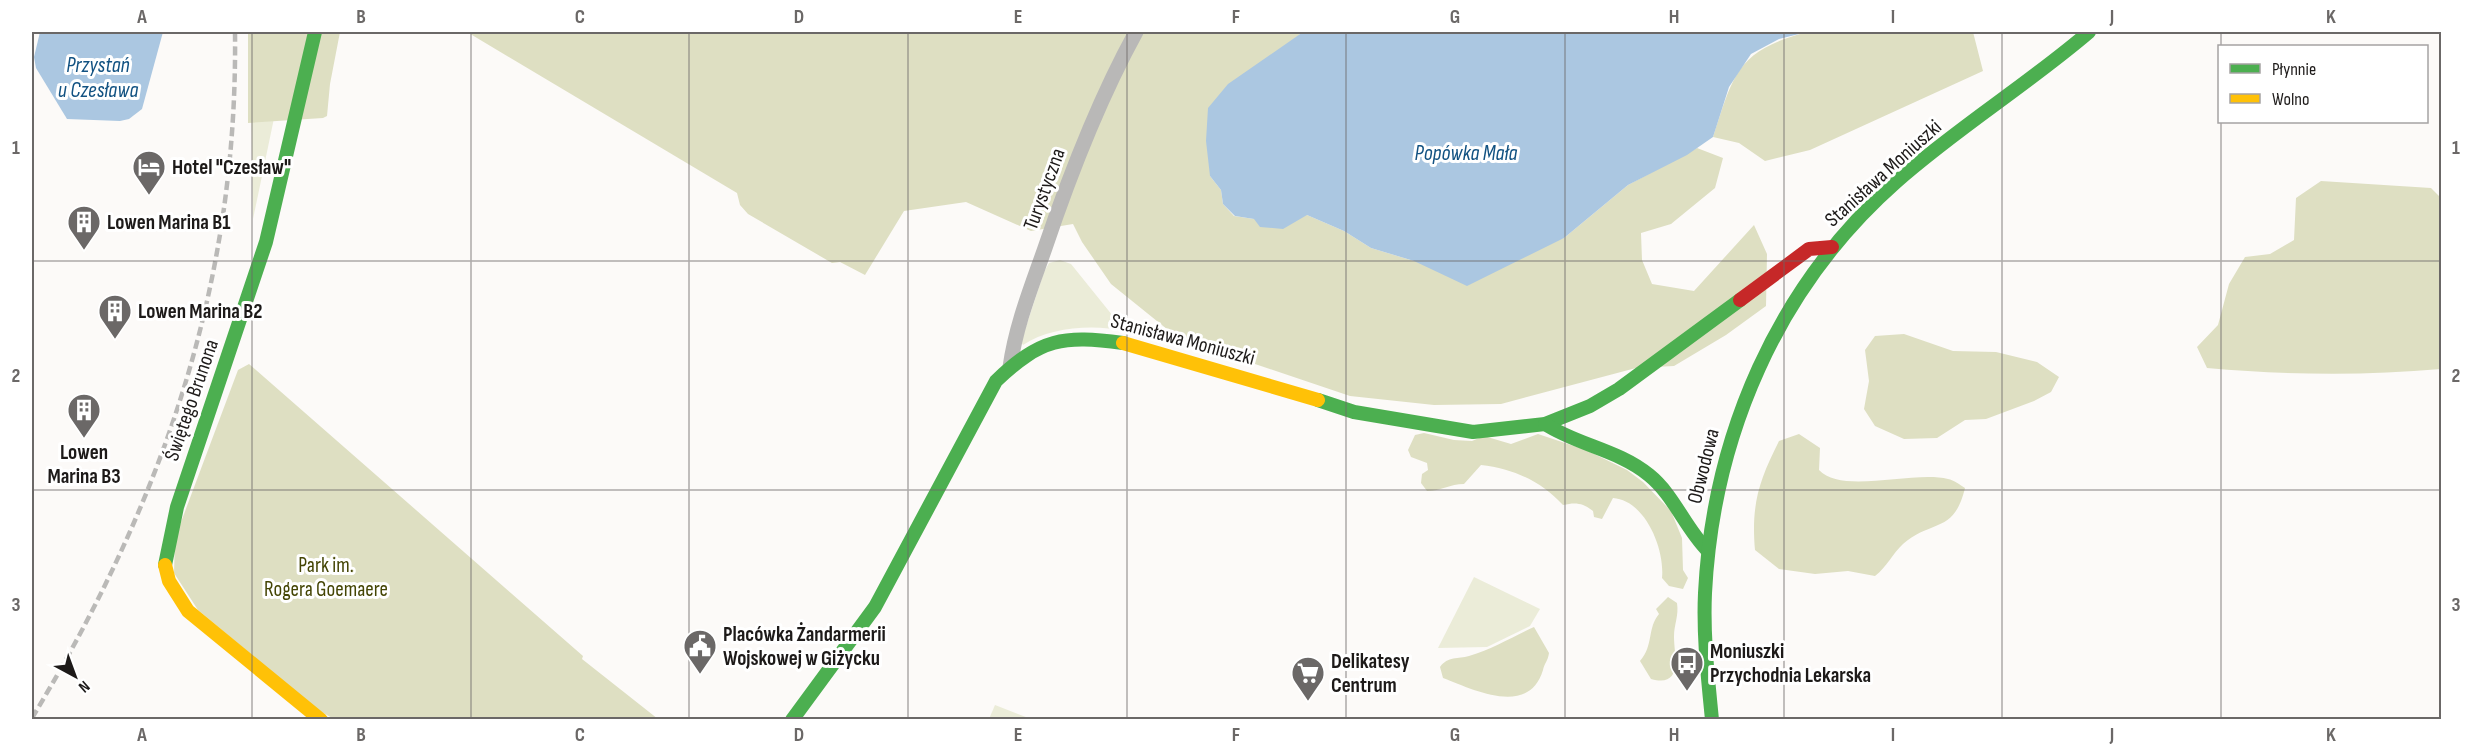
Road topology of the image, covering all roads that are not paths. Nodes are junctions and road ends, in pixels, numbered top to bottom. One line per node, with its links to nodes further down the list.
1 (315, 32): 9 (street, Świętego Brunona)
2 (1136, 32): 5 (street, Turystyczna)
3 (2089, 32): 4 (street, Stanisława Moniuszki)
4 (1832, 247): 6 (street, Stanisława Moniuszki); 7 (street, Obwodowa)
5 (1010, 367): 6 (street, Stanisława Moniuszki); 8 (street, Stanisława Moniuszki)
6 (1545, 424): 7 (street)
7 (1708, 551): 10 (street, Obwodowa)
8 (795, 719)
9 (321, 720)
10 (1712, 720)

